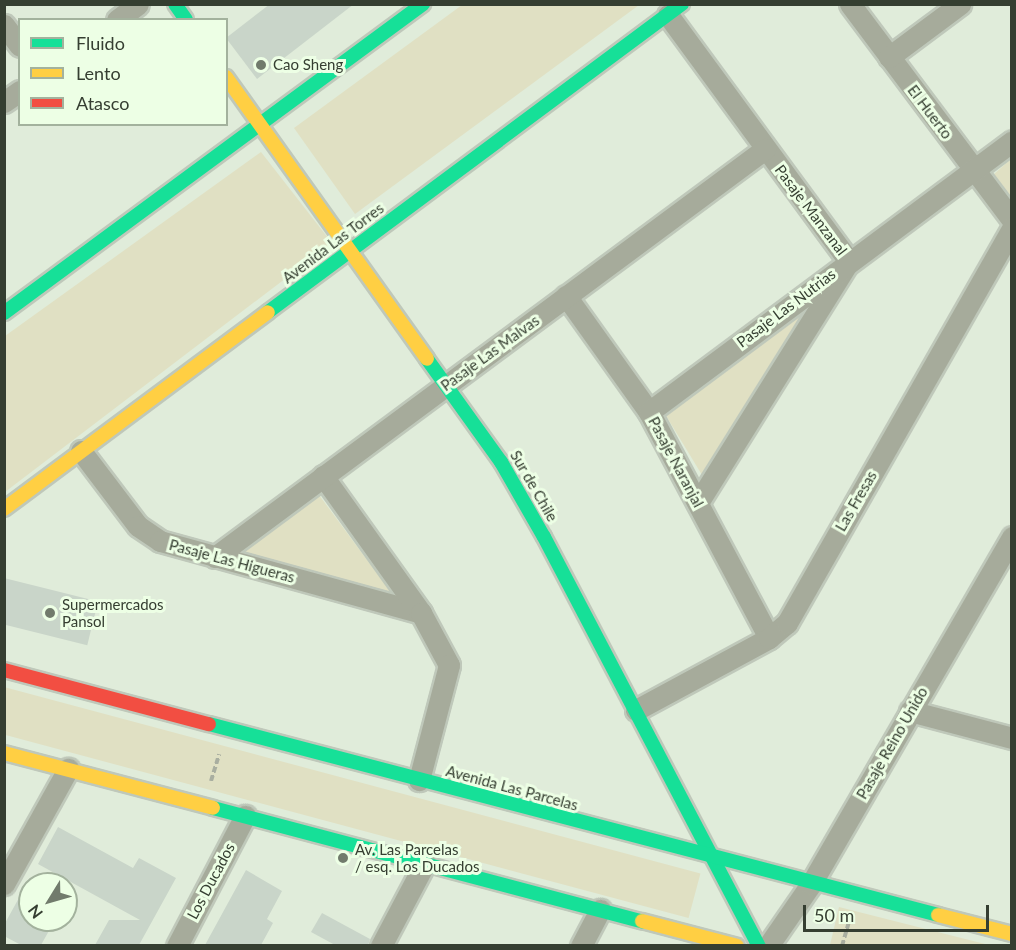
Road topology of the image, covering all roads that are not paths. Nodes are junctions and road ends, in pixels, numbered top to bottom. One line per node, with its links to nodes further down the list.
1 (138, 4): 7 (street)
2 (175, 4): 8 (street)
3 (423, 4): 15 (street)
4 (850, 4): 11 (street, El Huerto)
5 (960, 4): 11 (street)
6 (675, 10): 17 (street, Pasaje Manzanal); 21 (street, Avenida Las Torres)
7 (120, 18)
8 (185, 18)
9 (4, 25): 10 (street)
10 (18, 43)
11 (889, 57): 18 (street, El Huerto)
12 (228, 80): 15 (street, Sur de Chile)
13 (18, 92): 14 (street)
14 (4, 102)
15 (261, 125): 21 (street, Sur de Chile); 24 (street)
16 (1011, 141): 18 (street, Pasaje Las Nutrias)
17 (765, 148): 22 (street, Pasaje Manzanal); 23 (street, Pasaje Las Malvas)
18 (973, 170): 19 (street, El Huerto); 22 (street, Pasaje Las Nutrias)
19 (1011, 220)
20 (1011, 228): 34 (street, Las Fresas)
21 (351, 250): 25 (street, Sur de Chile); 27 (street, Avenida Las Torres)
22 (849, 261): 26 (street, Pasaje Las Nutrias); 29 (street, Pasaje Manzanal)
23 (566, 296): 25 (street, Pasaje Las Malvas); 26 (street, Pasaje Naranjal)
24 (4, 313)
25 (447, 385): 28 (street, Pasaje Las Malvas); 36 (street, Sur de Chile)
26 (649, 411): 29 (street, Pasaje Naranjal)
27 (81, 452): 30 (street, Avenida Las Torres); 32 (street, Pasaje Las Higueras)
28 (323, 476): 32 (street, Pasaje Las Malvas); 33 (street)
29 (698, 503): 34 (street, Pasaje Naranjal)
30 (4, 509)
31 (1011, 537): 37 (street, Pasaje Reino Unido)
32 (215, 556): 33 (street, Pasaje Las Higueras)
33 (421, 613): 41 (street)
34 (769, 638): 36 (street, Las Fresas)
35 (4, 670): 41 (street, Avenida Las Parcelas)
36 (636, 710): 43 (street, Sur de Chile)
37 (910, 711): 38 (street); 46 (street, Pasaje Reino Unido)
38 (1011, 738)
39 (4, 753): 40 (street)
40 (68, 769): 42 (street); 45 (street)
41 (419, 780): 43 (street, Avenida Las Parcelas)
42 (245, 816): 44 (street); 49 (street, Los Ducados)
43 (710, 857): 46 (street, Avenida Las Parcelas); 53 (street, Sur de Chile)
44 (425, 863): 47 (street); 50 (street)
45 (4, 884)
46 (811, 884): 48 (street, Avenida Las Parcelas); 54 (street, Pasaje Reino Unido)
47 (600, 910): 51 (street); 52 (street)
48 (1011, 934)
49 (177, 945)
50 (381, 945)
51 (581, 945)
52 (737, 945)
53 (759, 945)
54 (768, 945)

